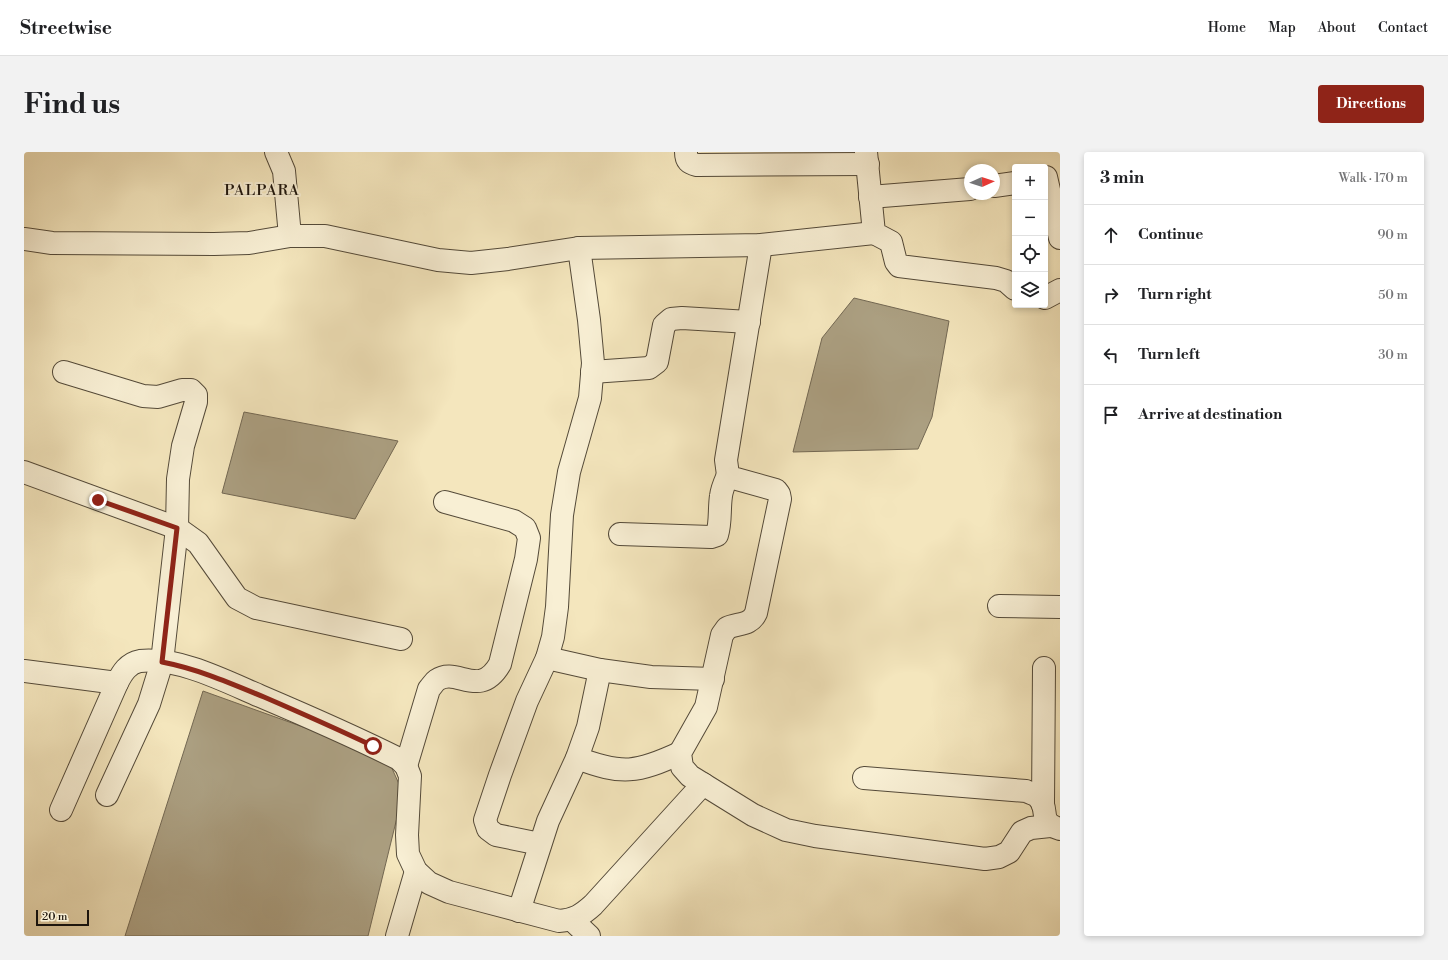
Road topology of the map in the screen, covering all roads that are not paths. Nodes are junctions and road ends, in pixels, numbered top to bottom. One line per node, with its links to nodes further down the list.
1 (276, 152): 10 (street)
2 (686, 152): 3 (street)
3 (867, 158): 8 (street)
4 (1050, 177): 11 (street)
5 (1012, 183): 6 (street)
6 (1000, 185)
7 (964, 189): 8 (street)
8 (870, 196): 9 (street)
9 (874, 233): 13 (street); 15 (street)
10 (290, 236): 12 (street); 14 (street)
11 (1060, 238)
12 (24, 240)
13 (761, 245): 14 (street); 18 (street)
14 (579, 248): 20 (street)
15 (1012, 286)
16 (1060, 290): 17 (street)
17 (1048, 296)
18 (749, 322): 20 (street); 22 (street)
19 (64, 372): 24 (street)
20 (592, 372): 29 (street)
21 (24, 472): 24 (street)
22 (728, 475): 25 (street); 34 (street)
23 (445, 502): 38 (street)
24 (177, 528): 28 (street); 30 (street)
25 (620, 534)
26 (999, 606): 27 (street)
27 (1060, 607)
28 (401, 639)
29 (547, 658): 32 (street); 45 (street)
30 (162, 662): 35 (street); 38 (street); 41 (street)
31 (1044, 668): 42 (street)
32 (600, 670): 34 (street); 37 (street)
33 (24, 671): 35 (street)
34 (713, 679): 36 (street)
35 (116, 683): 43 (street)
36 (680, 753): 37 (street); 40 (street)
37 (577, 758): 45 (street)
38 (406, 766): 46 (street)
39 (864, 778): 42 (street)
40 (703, 784): 44 (street); 48 (street)
41 (107, 795)
42 (1043, 805): 44 (street)
43 (61, 810)
44 (1055, 828)
45 (540, 844): 47 (street)
46 (416, 871): 47 (street); 49 (street)
47 (519, 911): 48 (street)
48 (572, 920): 50 (street)
49 (397, 936)
50 (589, 936)

